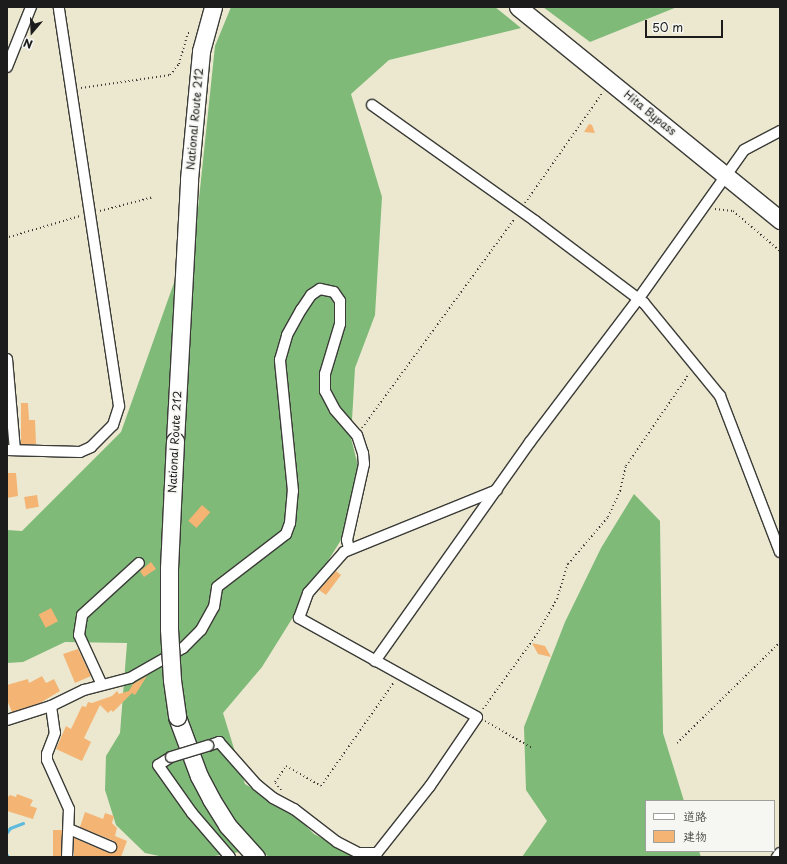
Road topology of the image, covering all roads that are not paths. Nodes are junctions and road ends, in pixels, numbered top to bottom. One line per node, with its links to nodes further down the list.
1 (31, 7): 5 (street)
2 (59, 7): 12 (street)
3 (213, 7): 26 (highway, National Route 212, bridge)
4 (518, 7): 8 (highway, Hita Bypass)
5 (7, 67)
6 (372, 105): 10 (street)
7 (780, 131): 8 (street)
8 (727, 176): 9 (highway, Hita Bypass); 10 (street)
9 (780, 220)
10 (639, 298): 13 (street); 15 (street)
11 (7, 359): 12 (street)
12 (11, 450)
13 (497, 490): 14 (street); 17 (street)
14 (349, 548): 17 (street); 18 (street)
15 (780, 552)
16 (139, 563): 18 (street)
17 (375, 661): 25 (street, bridge)
18 (102, 685): 19 (street)
19 (51, 706): 20 (street); 21 (street)
20 (7, 720)
21 (69, 829): 22 (street); 24 (street)
22 (111, 847)
23 (780, 853): 27 (street)
24 (67, 857)
25 (230, 857)
26 (256, 857)
27 (777, 857)

